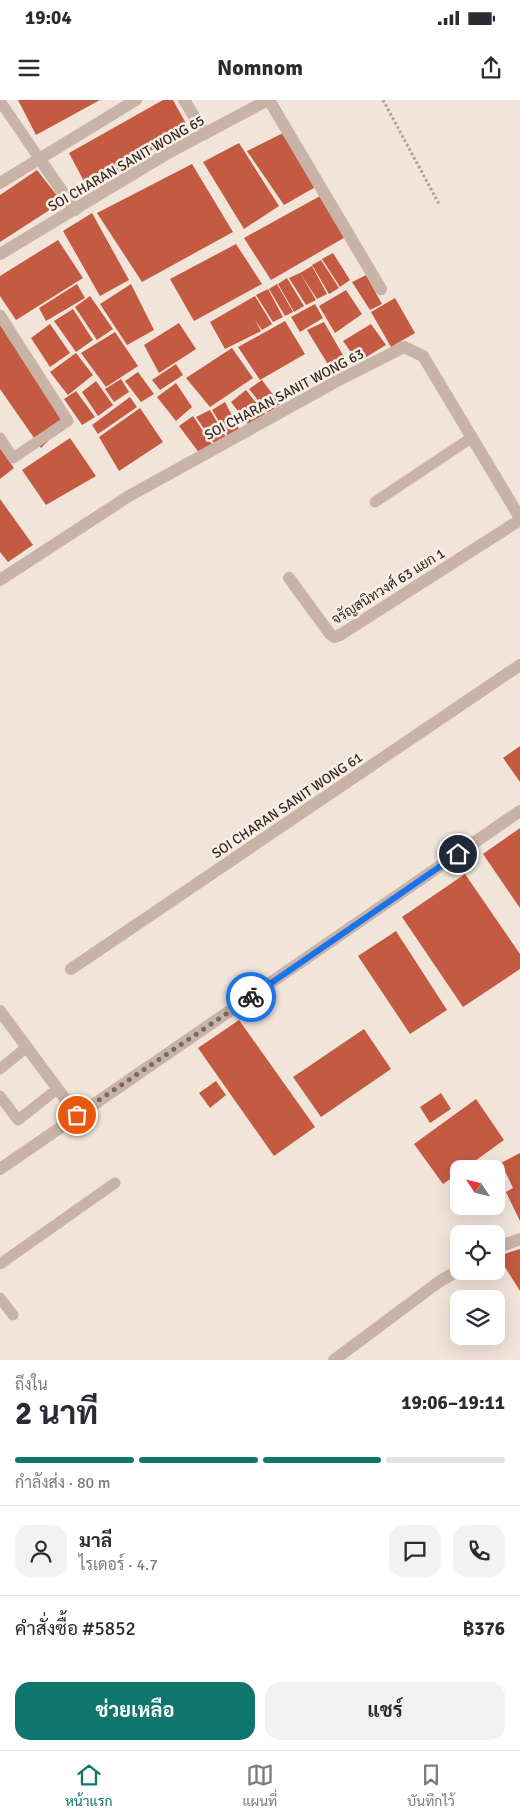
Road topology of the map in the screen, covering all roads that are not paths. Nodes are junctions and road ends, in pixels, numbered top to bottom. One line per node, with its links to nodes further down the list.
1 (136, 100): 6 (street)
2 (184, 100): 5 (street)
3 (268, 100): 5 (street, SOI CHARAN SANIT WONG 65); 10 (street)
4 (0, 101): 6 (lane)
5 (205, 134): 8 (street, SOI CHARAN SANIT WONG 65)
6 (39, 158): 7 (street); 8 (street)
7 (0, 183)
8 (75, 210): 9 (street, SOI CHARAN SANIT WONG 65)
9 (0, 254)
10 (380, 289)
11 (0, 316): 12 (lane)
12 (0, 438)
13 (471, 438): 14 (lane); 15 (street, SOI CHARAN SANIT WONG 63); 17 (street, SOI CHARAN SANIT WONG 63)
14 (375, 502)
15 (520, 519): 16 (street, จรัญสนิทวงศ์ 63 แยก 1)
16 (289, 578)
17 (0, 580)
18 (520, 665): 20 (street, SOI CHARAN SANIT WONG 61)
19 (520, 811): 26 (street)
20 (71, 969)
21 (0, 1011): 22 (street)
22 (27, 1047): 23 (lane); 26 (street)
23 (0, 1069)
24 (51, 1094): 25 (lane)
25 (0, 1096)
26 (77, 1115): 27 (street)
27 (0, 1169)
28 (115, 1183): 31 (lane)
29 (520, 1238): 30 (street)
30 (505, 1244)
31 (0, 1264)
32 (450, 1275): 35 (street)
33 (0, 1298): 34 (lane)
34 (13, 1315)
35 (334, 1360)

